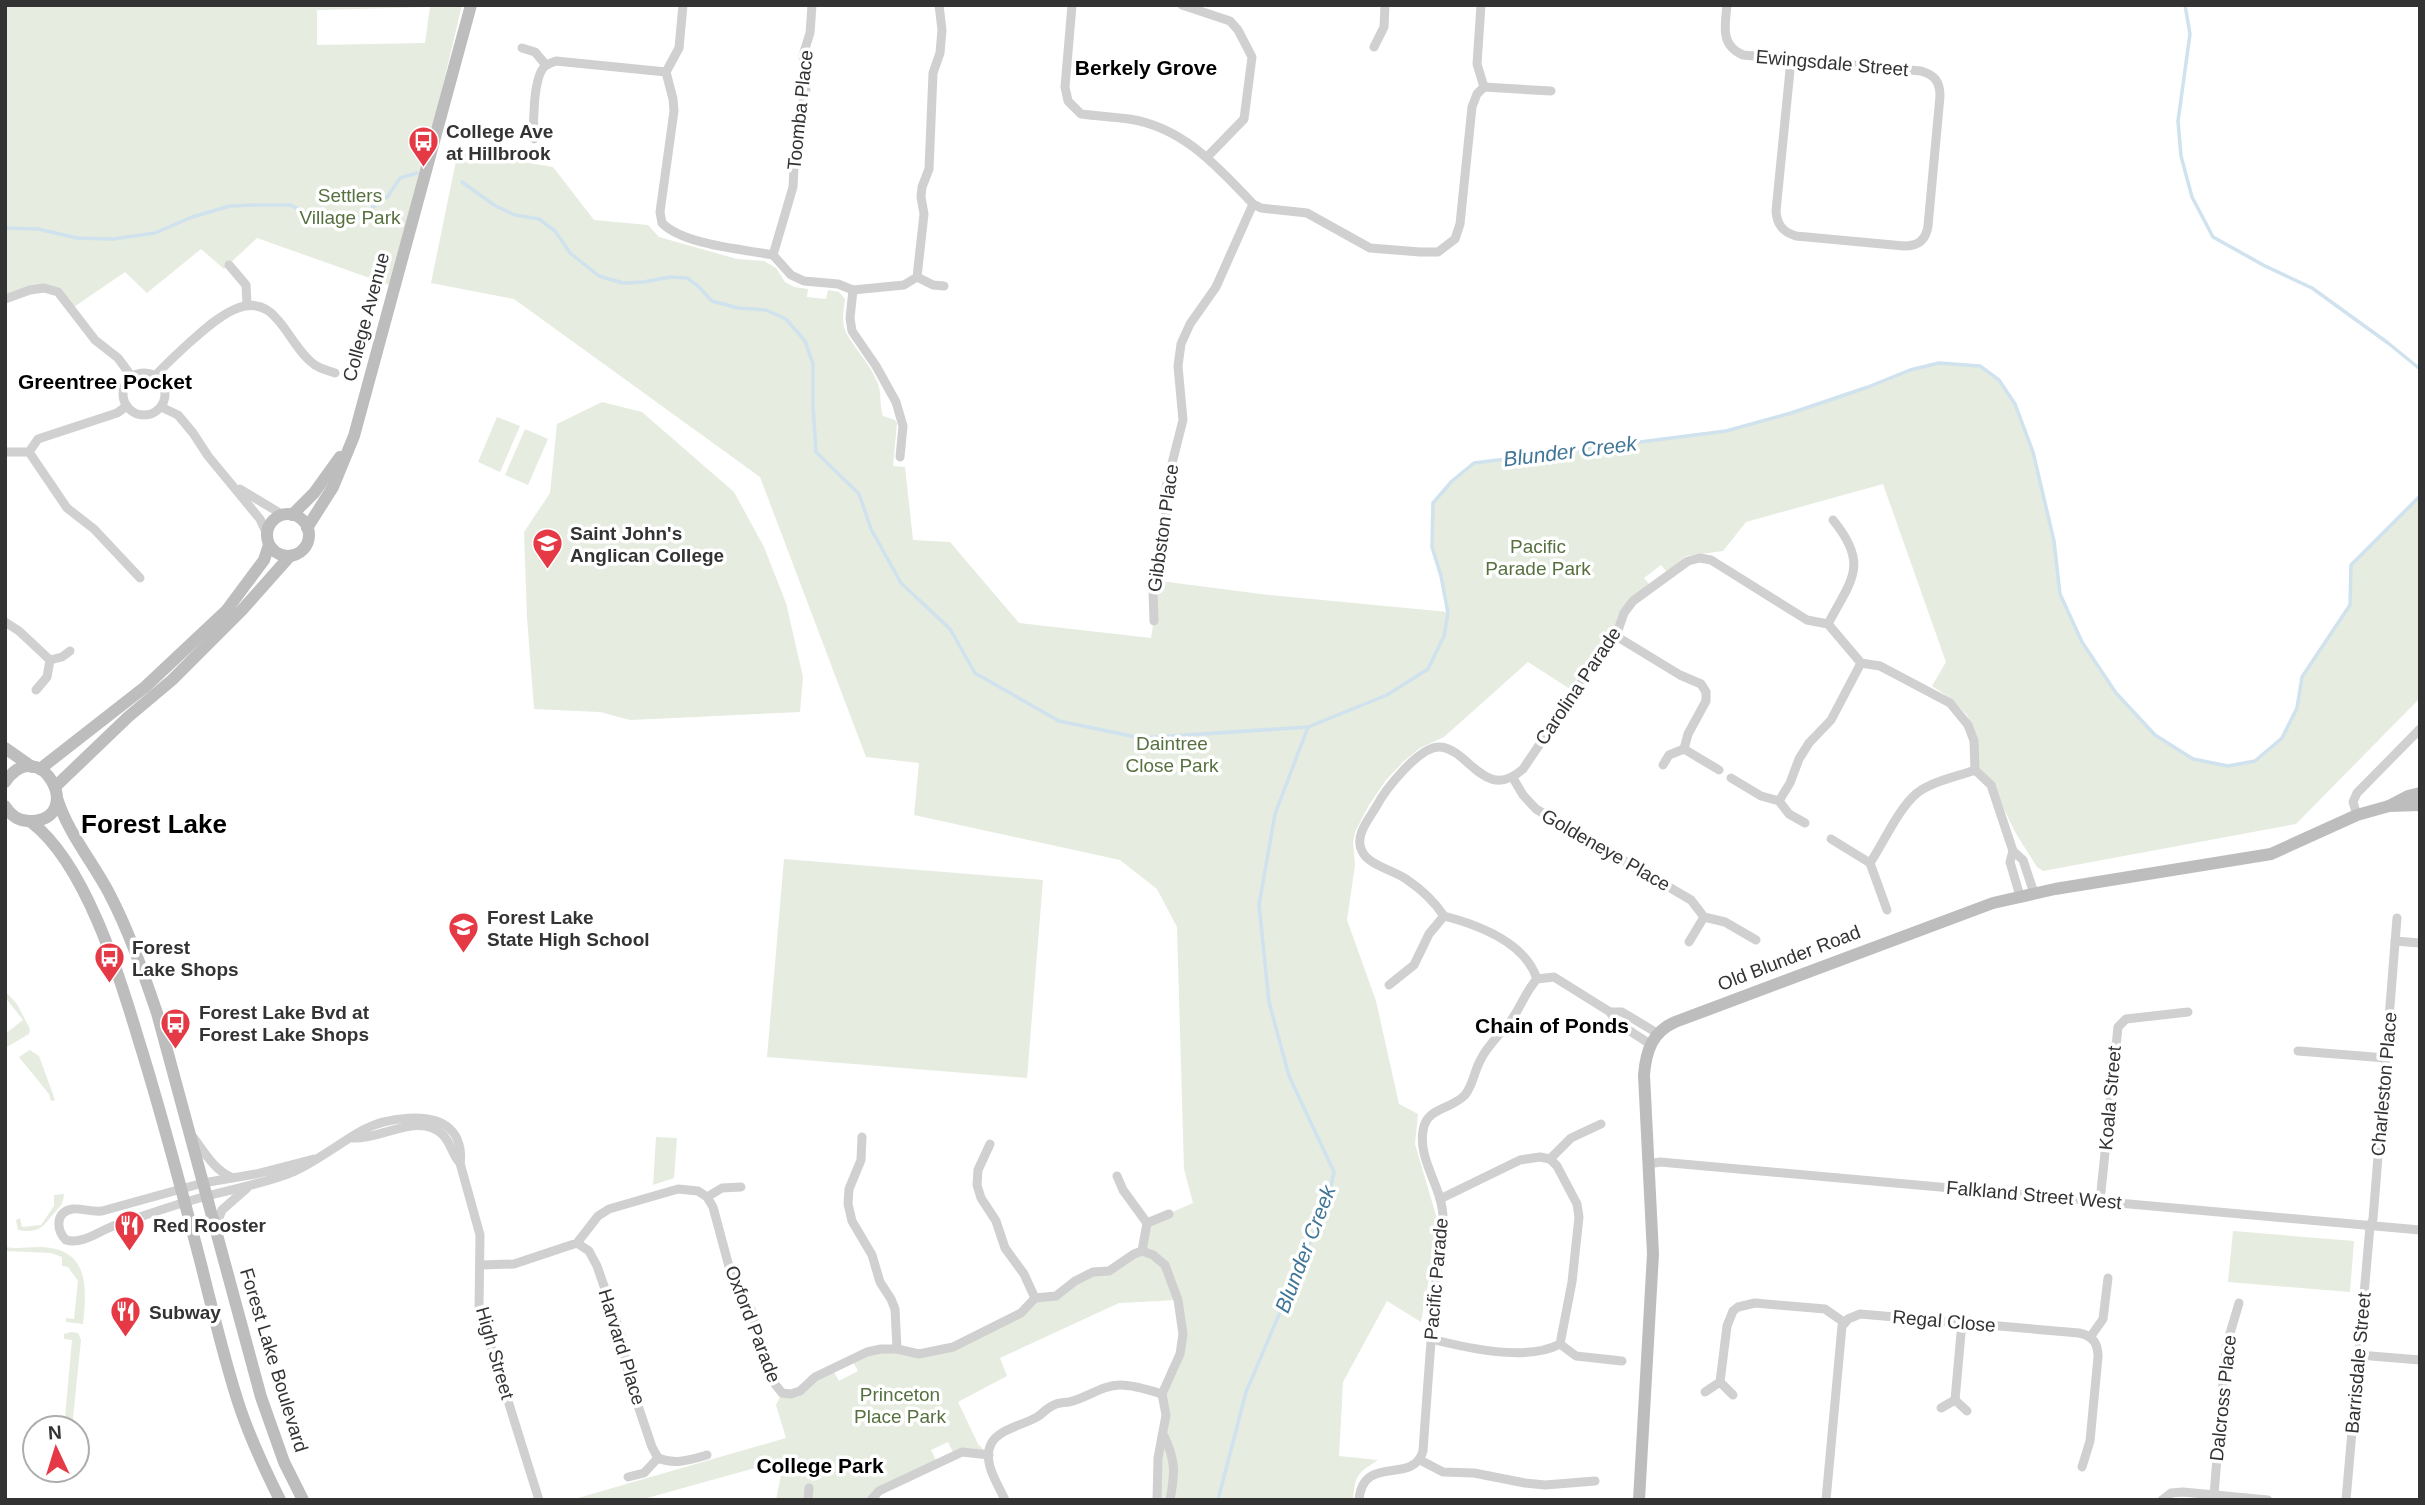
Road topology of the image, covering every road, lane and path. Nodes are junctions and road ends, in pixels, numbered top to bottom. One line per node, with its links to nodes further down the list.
1 (471, 5): 32 (main road, College Avenue)
2 (683, 5): 14 (street)
3 (811, 5): 20 (street, Toomba Place)
4 (939, 5): 22 (street)
5 (1072, 5): 18 (street)
6 (1182, 5): 18 (street)
7 (1385, 5): 10 (street)
8 (1481, 5): 15 (street)
9 (1727, 5): 12 (street, Ewingsdale Street)
10 (1374, 47)
11 (522, 48): 13 (street)
12 (1791, 60): 12 (street, Ewingsdale Street)
13 (546, 65): 14 (street); 17 (street)
14 (666, 72): 20 (street)
15 (1484, 87): 16 (street); 19 (street)
16 (1551, 91)
17 (534, 139)
18 (1208, 156): 19 (street)
19 (1253, 204): 43 (street, Gibbston Place)
20 (773, 255): 24 (street)
21 (229, 265): 26 (street)
22 (917, 277): 23 (street); 24 (street)
23 (943, 286)
24 (853, 290): 35 (street)
25 (5, 299): 29 (street)
26 (247, 305): 27 (street); 28 (street)
27 (335, 373)
28 (155, 376): 29 (street); 31 (street)
29 (132, 377): 30 (street)
30 (127, 406): 31 (street); 34 (street)
31 (161, 407): 36 (street)
32 (354, 436): 37 (main road, College Avenue); 39 (main road, College Avenue)
33 (5, 452): 34 (street)
34 (29, 452): 42 (street)
35 (900, 457)
36 (233, 484): 37 (street); 40 (street)
37 (288, 515): 39 (main road); 40 (main road, College Avenue)
38 (1833, 520): 45 (street)
39 (307, 528): 41 (main road, College Avenue)
40 (268, 540): 41 (main road); 55 (main road, College Avenue)
41 (290, 556): 61 (main road, College Avenue)
42 (140, 578)
43 (1154, 621)
44 (5, 622): 48 (street)
45 (1828, 624): 46 (street, Carolina Parade); 49 (street)
46 (1616, 635): 53 (street); 58 (street, Carolina Parade)
47 (70, 651): 48 (street)
48 (50, 660): 50 (street)
49 (1861, 663): 57 (street); 63 (street)
50 (36, 691)
51 (2420, 729): 67 (street)
52 (5, 748): 55 (main road)
53 (1684, 749): 54 (street); 56 (street)
54 (1663, 765)
55 (36, 768): 60 (main road, College Avenue); 61 (main road, Forest Lake Boulevard)
56 (1719, 770)
57 (1975, 770): 71 (street); 72 (street)
58 (1513, 778): 76 (street); 77 (street, Goldeneye Place)
59 (1731, 778): 63 (street)
60 (5, 782)
61 (57, 792): 68 (main road, College Avenue); 90 (main road, Forest Lake Boulevard)
62 (2420, 793): 65 (main road, Old Blunder Road)
63 (1779, 801): 69 (street)
64 (5, 806): 68 (main road)
65 (2389, 806): 66 (main road, Old Blunder Road); 67 (main road, Old Blunder Road)
66 (2420, 806)
67 (2357, 815): 73 (main road, Old Blunder Road)
68 (31, 822): 101 (main road)
69 (1805, 823)
70 (1831, 839): 72 (street)
71 (2013, 851): 73 (street); 74 (street)
72 (1870, 863): 75 (street)
73 (2034, 893): 74 (main road, Old Blunder Road)
74 (2020, 896): 86 (main road, Old Blunder Road)
75 (1887, 910)
76 (1444, 916): 83 (street); 84 (street)
77 (1704, 917): 79 (street, Goldeneye Place); 81 (street)
78 (2397, 918): 80 (street, Charleston Place)
79 (1756, 940)
80 (2395, 941): 82 (street); 88 (street, Charleston Place)
81 (1689, 942)
82 (2420, 943)
83 (1537, 979): 86 (street); 104 (street, Pacific Parade)
84 (1389, 985)
85 (2188, 1012): 105 (street, Koala Street)
86 (1654, 1039): 95 (main road)
87 (2298, 1051): 88 (street)
88 (2386, 1058): 110 (street, Charleston Place)
89 (1601, 1124): 93 (street)
90 (190, 1132): 97 (street); 98 (main road, Forest Lake Boulevard)
91 (862, 1137): 125 (street)
92 (990, 1144): 118 (street)
93 (1550, 1158): 104 (street); 124 (street)
94 (314, 1159): 97 (street, High Street); 99 (street, High Street); 116 (street, High Street)
95 (1649, 1164): 105 (street, Falkland Street West); 156 (main road)
96 (1117, 1176): 109 (street)
97 (232, 1177): 98 (street, High Street)
98 (203, 1182): 101 (street, High Street); 102 (main road, Forest Lake Boulevard)
99 (248, 1186): 102 (street, High Street); 111 (street)
100 (741, 1187): 103 (street)
101 (181, 1188): 106 (main road); 107 (street, High Street)
102 (206, 1196): 106 (street, High Street); 111 (main road, Forest Lake Boulevard)
103 (707, 1197): 114 (street); 125 (street, Oxford Parade)
104 (1440, 1199): 123 (street, Pacific Parade)
105 (2100, 1201): 110 (street, Falkland Street West)
106 (184, 1202): 113 (street, High Street); 147 (main road)
107 (87, 1213): 113 (street); 113 (street)
108 (1169, 1214): 109 (street)
109 (1147, 1223): 115 (street)
110 (2370, 1226): 112 (street, Falkland Street West); 126 (street, Barrisdale Street)
111 (215, 1228): 148 (main road, Forest Lake Boulevard)
112 (2420, 1230)
113 (88, 1236)
114 (577, 1243): 116 (street); 139 (street, Harvard Place)
115 (1142, 1251): 118 (street, Oxford Parade); 131 (street)
116 (481, 1265): 149 (street, High Street)
117 (2108, 1278): 122 (street)
118 (1035, 1298): 125 (street, Oxford Parade)
119 (2239, 1303): 145 (street, Dalcross Place)
120 (1844, 1322): 121 (street, Regal Close); 129 (street); 157 (street)
121 (1962, 1322): 122 (street, Regal Close); 133 (street)
122 (2091, 1336): 141 (street)
123 (1431, 1339): 124 (street); 140 (street, Pacific Parade)
124 (1560, 1344): 128 (street)
125 (897, 1349)
126 (2359, 1354): 127 (street); 159 (street, Barrisdale Street)
127 (2420, 1360)
128 (1622, 1361)
129 (1720, 1382): 130 (street); 132 (street)
130 (1705, 1392)
131 (1162, 1394): 136 (street); 138 (street)
132 (1733, 1395)
133 (1955, 1400): 134 (street); 135 (street)
134 (1941, 1408)
135 (1967, 1410)
136 (1164, 1436): 153 (street); 154 (street)
137 (706, 1455): 139 (street)
138 (989, 1455): 151 (street); 152 (street)
139 (659, 1458): 142 (street)
140 (1420, 1460): 143 (street); 155 (street)
141 (2082, 1467)
142 (628, 1477)
143 (1595, 1481)
144 (808, 1488): 150 (street)
145 (2214, 1495): 146 (street); 158 (street)
146 (2162, 1499)
147 (280, 1500)
148 (303, 1500)
149 (539, 1500)
150 (808, 1500)
151 (872, 1500)
152 (1004, 1500)
153 (1157, 1500)
154 (1170, 1500)
155 (1359, 1500)
156 (1639, 1500)
157 (1826, 1500)
158 (2268, 1500)
159 (2346, 1500)

